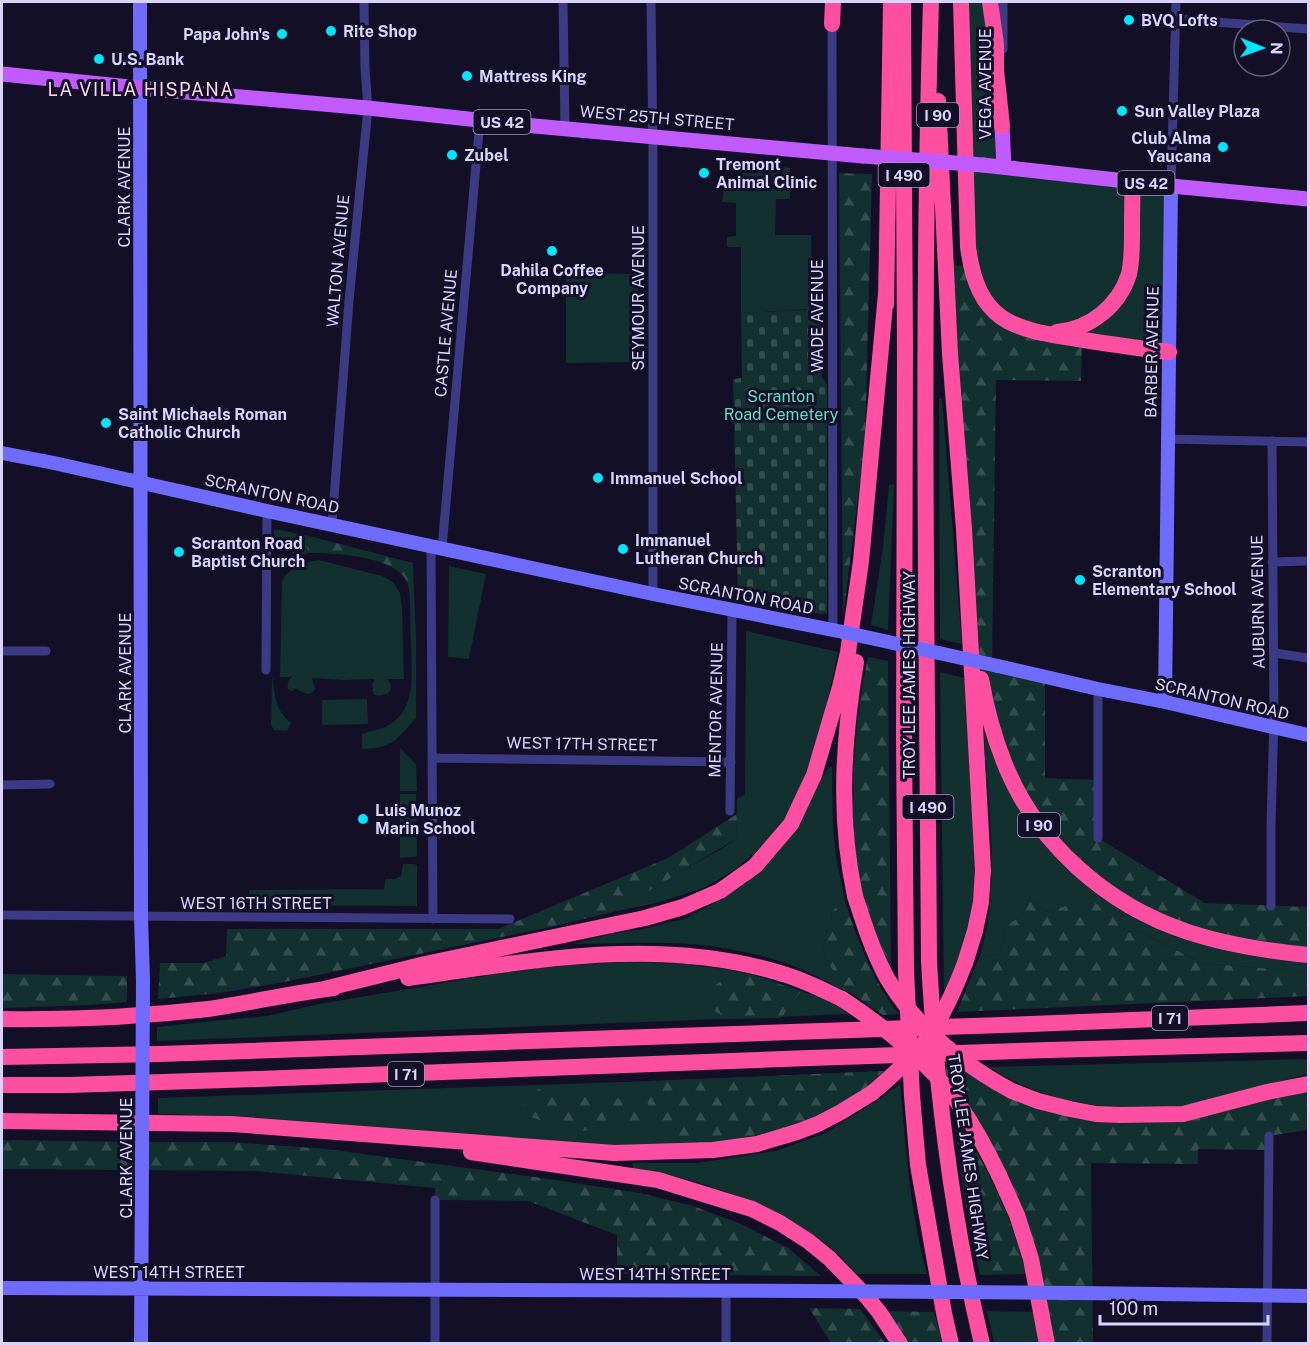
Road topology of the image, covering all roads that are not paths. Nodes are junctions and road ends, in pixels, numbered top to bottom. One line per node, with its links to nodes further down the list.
1 (140, 2): 17 (street, CLARK AVENUE)
2 (364, 2): 18 (street, WALTON AVENUE)
3 (563, 2): 21 (street)
4 (651, 2): 22 (street, SEYMOUR AVENUE)
5 (832, 2): 14 (highway)
6 (891, 2): 28 (highway)
7 (903, 2): 87 (highway, TROY LEE JAMES HIGHWAY / I 490)
8 (932, 2): 38 (highway, I 90); 88 (highway, TROY LEE JAMES HIGHWAY / I 490)
9 (961, 2): 29 (highway)
10 (990, 2): 20 (highway)
11 (1004, 2): 20 (street, VEGA AVENUE)
12 (1176, 2): 13 (street, BARBER AVENUE)
13 (1175, 19): 15 (street); 26 (street, BARBER AVENUE)
14 (832, 24): 23 (street, WADE AVENUE)
15 (1308, 29)
16 (2, 74): 17 (main road, WEST 25TH STREET / US 42)
17 (140, 88): 18 (main road, WEST 25TH STREET / US 42); 35 (street, CLARK AVENUE)
18 (368, 108): 19 (main road, WEST 25TH STREET / US 42); 37 (street, WALTON AVENUE)
19 (480, 120): 21 (main road, WEST 25TH STREET / US 42); 39 (street, CASTLE AVENUE)
20 (1002, 126): 24 (main road, VEGA AVENUE)
21 (564, 128): 22 (main road, WEST 25TH STREET / US 42)
22 (653, 136): 23 (main road, WEST 25TH STREET / US 42); 42 (street, SEYMOUR AVENUE)
23 (832, 153): 24 (main road, WEST 25TH STREET / US 42, bridge); 44 (street, WADE AVENUE)
24 (1004, 167): 25 (main road, WEST 25TH STREET / US 42)
25 (1132, 181): 26 (main road, WEST 25TH STREET / US 42); 29 (highway)
26 (1171, 186): 27 (main road, WEST 25TH STREET / US 42); 30 (street, BARBER AVENUE)
27 (1308, 199)
28 (886, 294): 66 (highway); 71 (highway, bridge)
29 (1038, 333): 30 (highway)
30 (1168, 352): 31 (street, BARBER AVENUE)
31 (1168, 439): 32 (street); 51 (street, BARBER AVENUE)
32 (1272, 441): 33 (street); 41 (street, AUBURN AVENUE)
33 (1308, 442)
34 (2, 453): 35 (street, SCRANTON ROAD)
35 (141, 482): 36 (street, SCRANTON ROAD); 62 (street, CLARK AVENUE)
36 (267, 511): 37 (street, SCRANTON ROAD); 49 (street)
37 (332, 524): 39 (street, SCRANTON ROAD)
38 (964, 529): 65 (highway, I 90); 74 (highway, bridge)
39 (437, 546): 42 (street, SCRANTON ROAD); 54 (street, CASTLE AVENUE)
40 (1308, 561): 41 (street)
41 (1272, 562): 47 (street, AUBURN AVENUE)
42 (653, 594): 43 (street, SCRANTON ROAD)
43 (732, 611): 44 (street, SCRANTON ROAD); 55 (street, MENTOR AVENUE)
44 (838, 631): 50 (street, SCRANTON ROAD, bridge)
45 (2, 651): 46 (street)
46 (46, 651)
47 (1274, 654): 48 (street); 52 (street, AUBURN AVENUE)
48 (1308, 658)
49 (266, 670)
50 (1098, 689): 51 (street, SCRANTON ROAD); 59 (street)
51 (1165, 702): 52 (street, SCRANTON ROAD)
52 (1274, 727): 53 (street, SCRANTON ROAD); 60 (street, AUBURN AVENUE)
53 (1308, 735)
54 (432, 758): 55 (street, WEST 17TH STREET); 63 (street, CASTLE AVENUE)
55 (731, 762): 58 (street, MENTOR AVENUE)
56 (50, 784): 57 (street)
57 (2, 785)
58 (730, 811)
59 (1098, 838)
60 (1272, 906)
61 (2, 915): 62 (street, WEST 16TH STREET)
62 (141, 917): 63 (street, WEST 16TH STREET); 78 (street, CLARK AVENUE, bridge)
63 (433, 919): 64 (street, WEST 16TH STREET)
64 (510, 920)
65 (1308, 955)
66 (324, 989): 68 (highway); 89 (highway, bridge)
67 (1308, 1013): 70 (highway, I 71, bridge)
68 (2, 1019)
69 (1308, 1043): 72 (highway, I 71, bridge)
70 (2, 1057)
71 (1308, 1084)
72 (2, 1085)
73 (2, 1121): 74 (highway)
74 (355, 1133): 86 (highway)
75 (1269, 1136): 81 (street)
76 (435, 1200): 79 (street)
77 (2, 1288): 78 (street, WEST 14TH STREET)
78 (141, 1289): 79 (street, WEST 14TH STREET); 83 (street, CLARK AVENUE)
79 (434, 1290): 80 (street, WEST 14TH STREET); 84 (street)
80 (726, 1291): 81 (street, WEST 14TH STREET, bridge); 85 (street)
81 (1268, 1296): 82 (street, WEST 14TH STREET); 90 (street)
82 (1308, 1296)
83 (141, 1344)
84 (435, 1344)
85 (726, 1344)
86 (900, 1344)
87 (951, 1344)
88 (982, 1344)
89 (1047, 1344)
90 (1267, 1344)

